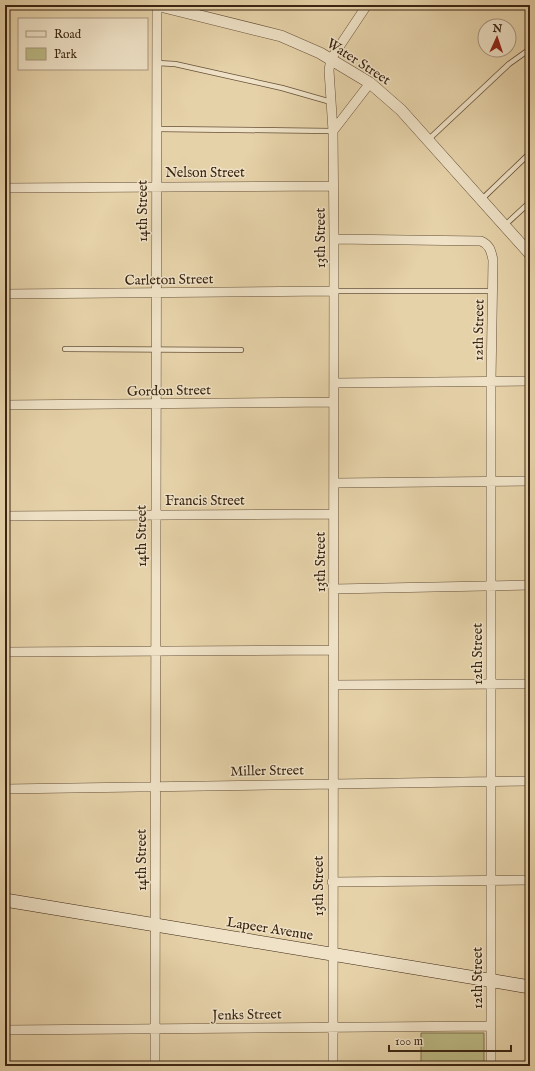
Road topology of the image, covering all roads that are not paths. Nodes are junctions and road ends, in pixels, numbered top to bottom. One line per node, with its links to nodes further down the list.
1 (157, 5): 4 (street, Water Street); 5 (street, 14th Street)
2 (367, 5): 4 (street)
3 (530, 49): 10 (lane)
4 (331, 59): 6 (street, Water Street); 7 (street, 13th Street)
5 (157, 63): 7 (lane); 8 (street, 14th Street)
6 (370, 83): 9 (street); 10 (street, Water Street)
7 (331, 102): 9 (street, 13th Street)
8 (157, 129): 9 (lane); 12 (street, 14th Street)
9 (333, 131): 13 (street, 13th Street)
10 (428, 140): 15 (street, Water Street)
11 (530, 153): 15 (lane)
12 (156, 186): 13 (street, Nelson Street); 14 (street, Nelson Street); 22 (street, 14th Street)
13 (333, 186): 18 (street, 13th Street)
14 (5, 188)
15 (481, 200): 17 (street, Water Street)
16 (530, 202): 17 (lane)
17 (504, 226): 19 (street, Water Street)
18 (334, 239): 20 (street, 13th Street); 21 (street, 12th Street)
19 (530, 254)
20 (333, 291): 21 (lane); 22 (street, Carleton Street); 29 (street, 13th Street)
21 (492, 291): 27 (street, 12th Street)
22 (156, 293): 23 (street, Carleton Street); 25 (street, 14th Street)
23 (5, 294)
24 (65, 350): 25 (lane)
25 (155, 350): 26 (lane); 31 (street, 14th Street)
26 (241, 350)
27 (491, 381): 28 (street); 29 (street); 33 (street, 12th Street)
28 (530, 381)
29 (334, 383): 30 (street, 13th Street)
30 (333, 402): 31 (street, Gordon Street); 35 (street, 13th Street)
31 (156, 404): 32 (street, Gordon Street); 37 (street, 14th Street)
32 (5, 405)
33 (491, 481): 34 (street); 35 (street); 40 (street, 12th Street)
34 (530, 481)
35 (334, 483): 36 (street, 13th Street)
36 (334, 514): 37 (street, Francis Street); 41 (street, 13th Street)
37 (155, 515): 38 (street, Francis Street); 43 (street, 14th Street)
38 (5, 516)
39 (530, 585): 40 (street)
40 (491, 586): 41 (street); 45 (street, 12th Street)
41 (334, 589): 42 (street, 13th Street)
42 (333, 650): 43 (street); 47 (street, 13th Street)
43 (156, 651): 44 (street); 51 (street, 14th Street)
44 (5, 652)
45 (490, 684): 46 (street); 47 (street); 48 (street, 12th Street)
46 (530, 684)
47 (333, 685): 50 (street, 13th Street)
48 (490, 781): 49 (street, Miller Street); 50 (street, Miller Street); 53 (street, 12th Street)
49 (530, 781)
50 (332, 783): 51 (street, Miller Street); 55 (street, 13th Street)
51 (155, 786): 52 (street, Miller Street); 57 (street, 14th Street)
52 (5, 789)
53 (491, 880): 54 (street); 55 (street); 59 (street, 12th Street)
54 (530, 880)
55 (332, 882): 58 (street, 13th Street)
56 (5, 900): 57 (main road, Lapeer Avenue)
57 (155, 926): 58 (main road, Lapeer Avenue); 63 (street, 14th Street)
58 (332, 954): 59 (main road, Lapeer Avenue); 62 (street, 13th Street)
59 (491, 980): 60 (main road, Lapeer Avenue); 61 (street, 12th Street)
60 (530, 986)
61 (490, 1026): 62 (street, Jenks Street); 67 (street, 12th Street)
62 (332, 1027): 63 (street, Jenks Street); 66 (street, 13th Street)
63 (155, 1029): 64 (street, Jenks Street); 65 (street, 14th Street)
64 (5, 1030)
65 (155, 1066)
66 (333, 1066)
67 (491, 1066)

